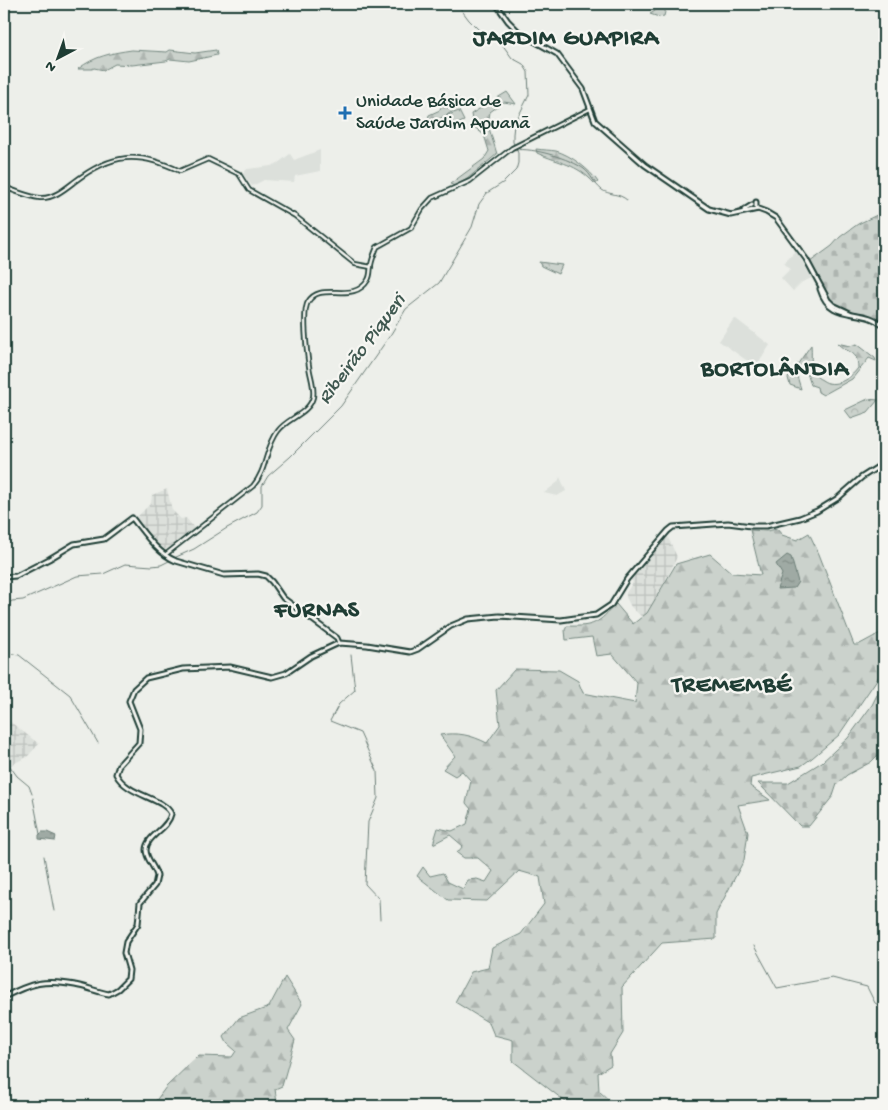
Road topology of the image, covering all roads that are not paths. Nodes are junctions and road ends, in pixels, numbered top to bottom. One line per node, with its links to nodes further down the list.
1 (496, 4): 2 (main road)
2 (590, 109): 7 (main road); 8 (street)
3 (4, 187): 8 (street)
4 (756, 202): 6 (main road)
5 (752, 205): 7 (main road)
6 (758, 209): 7 (main road); 9 (main road)
7 (739, 213)
8 (371, 267): 11 (street)
9 (884, 327)
10 (884, 463): 14 (main road)
11 (167, 556): 12 (main road); 13 (main road)
12 (4, 577)
13 (335, 638): 14 (main road); 15 (main road)
14 (347, 642): 15 (main road)
15 (338, 643): 16 (main road)
16 (4, 997)

